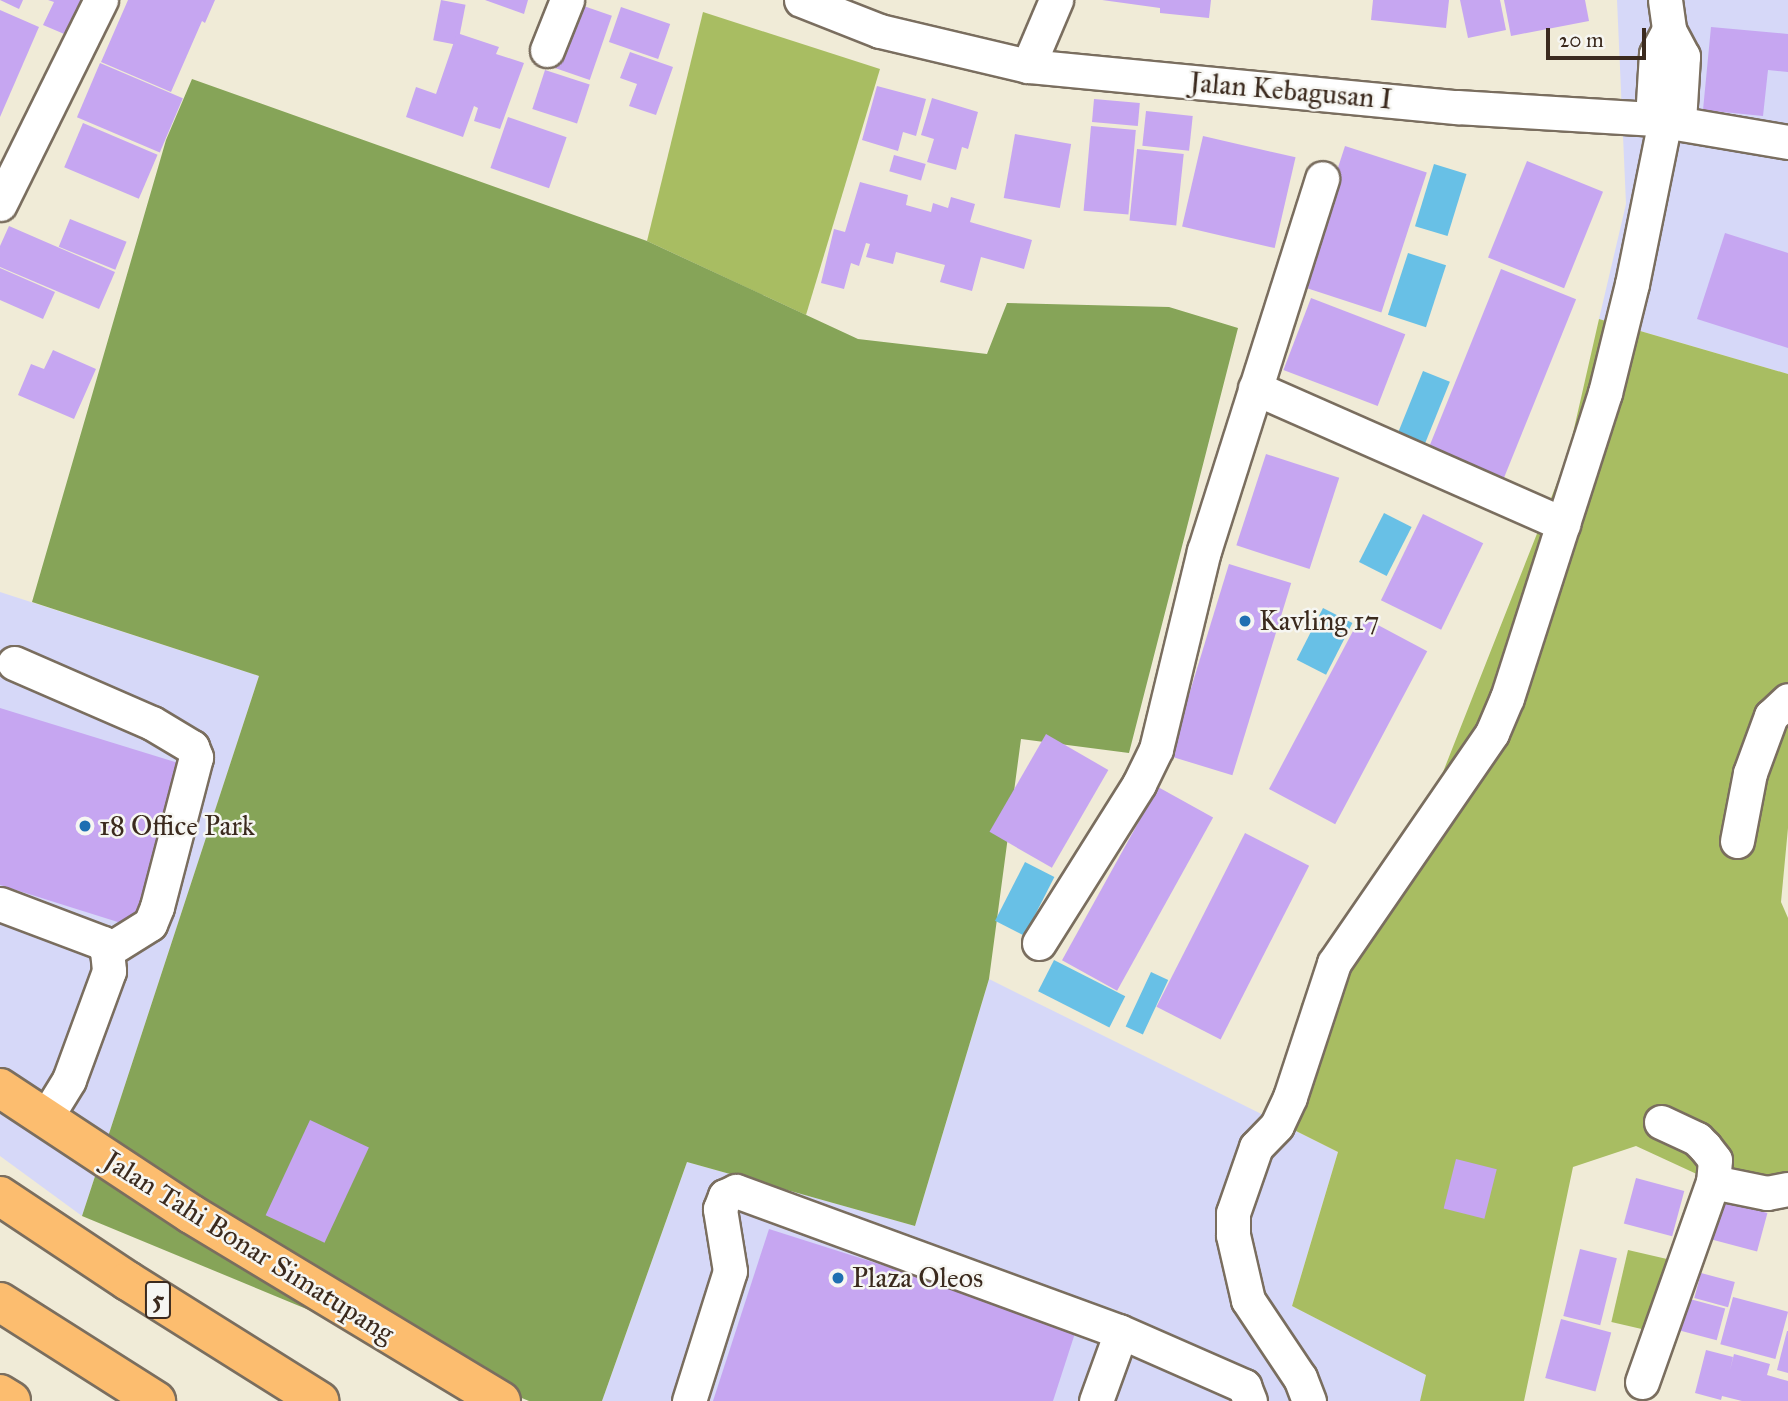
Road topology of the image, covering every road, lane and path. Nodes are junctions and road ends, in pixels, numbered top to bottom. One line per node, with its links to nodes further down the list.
1 (102, 0): 11 (street)
2 (567, 0): 6 (street)
3 (801, 0): 7 (street, Jalan Kebagusan I)
4 (1056, 0): 7 (street)
5 (1667, 15): 8 (street)
6 (547, 50)
7 (1028, 66): 8 (street, Jalan Kebagusan I)
8 (1671, 121): 9 (street, Jalan Kebagusan I); 13 (street)
9 (1788, 142)
10 (1322, 178): 12 (street)
11 (0, 204)
12 (1255, 388): 13 (street); 18 (street)
13 (1563, 524): 37 (street)
14 (14, 663): 19 (street)
15 (1788, 700): 16 (street)
16 (1737, 841)
17 (0, 904): 19 (street)
18 (1039, 943)
19 (107, 951): 21 (street)
20 (0, 1088): 21 (highway, Jalan Tahi Bonar Simatupang)
21 (45, 1119): 33 (highway, Jalan Tahi Bonar Simatupang)
22 (1661, 1122): 23 (street)
23 (1713, 1182): 24 (street); 28 (street)
24 (1788, 1189)
25 (0, 1196): 32 (highway, 5)
26 (0, 1302): 31 (highway)
27 (1121, 1332): 34 (street); 35 (street); 36 (street)
28 (1642, 1382)
29 (0, 1394): 30 (highway)
30 (10, 1401)
31 (156, 1401)
32 (319, 1401)
33 (501, 1401)
34 (689, 1401)
35 (1096, 1401)
36 (1250, 1401)
37 (1309, 1401)

